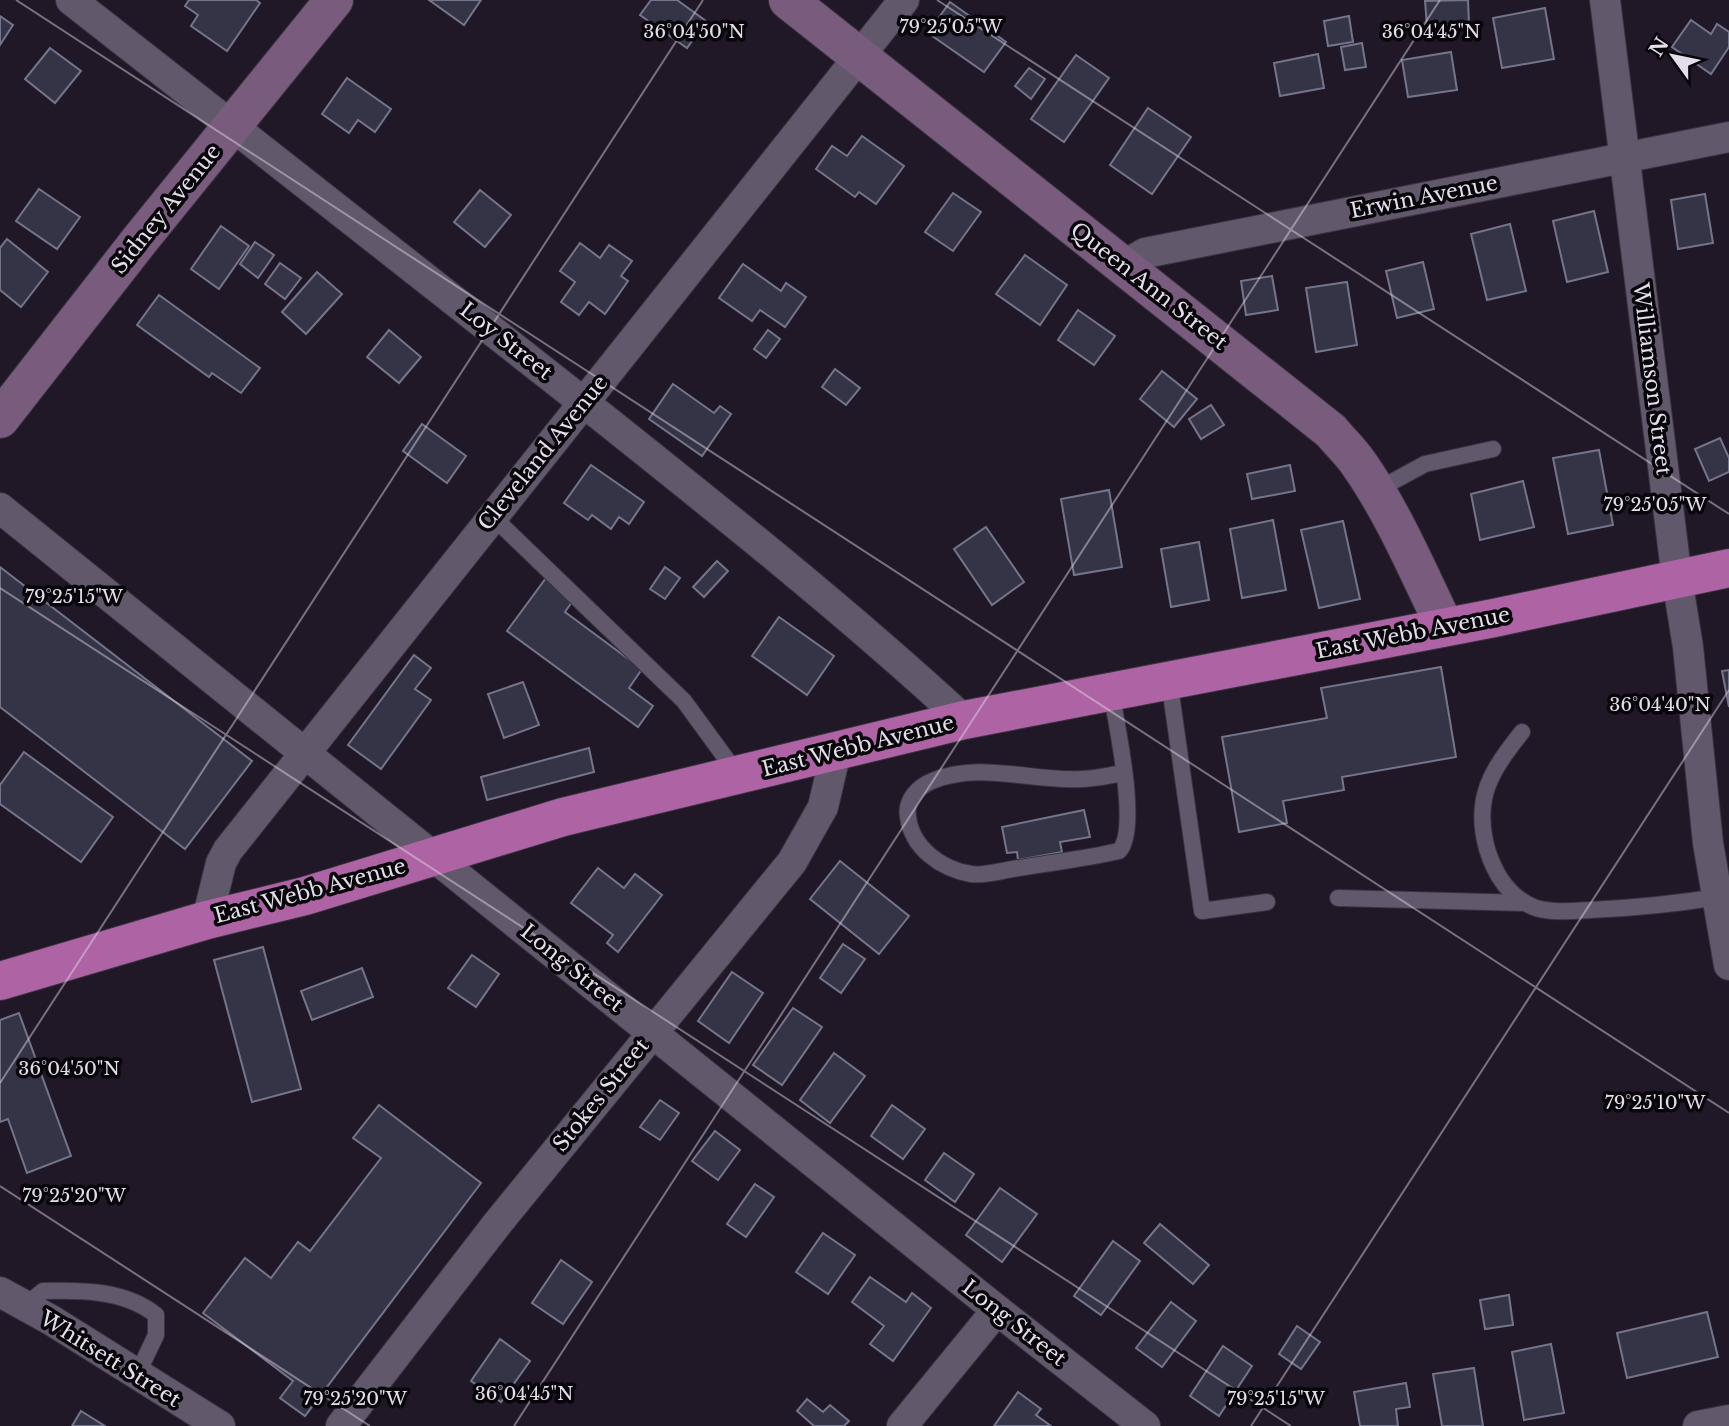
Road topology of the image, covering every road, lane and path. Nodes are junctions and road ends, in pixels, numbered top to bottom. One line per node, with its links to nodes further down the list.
1 (71, 0): 7 (street, Loy Street)
2 (334, 0): 7 (street, Sidney Avenue)
3 (789, 0): 6 (street, Queen Ann Street)
4 (904, 0): 6 (street, Cleveland Avenue)
5 (1605, 0): 9 (street, Williamson Street)
6 (858, 57): 10 (street, Queen Ann Street); 11 (street, Cleveland Avenue)
7 (233, 125): 11 (street, Loy Street); 12 (street, Sidney Avenue)
8 (1729, 137): 9 (street, Erwin Avenue)
9 (1625, 157): 10 (street, Erwin Avenue); 18 (street, Williamson Street)
10 (1123, 266): 14 (street, Queen Ann Street)
11 (583, 402): 16 (street, Cleveland Avenue); 22 (street, Loy Street)
12 (0, 419)
13 (1493, 449): 14 (lane)
14 (1377, 490): 19 (street, Queen Ann Street)
15 (0, 508): 24 (street, Long Street)
16 (492, 516): 24 (street, Cleveland Avenue); 27 (lane)
17 (1729, 568): 18 (highway, East Webb Avenue)
18 (1678, 579): 19 (highway, East Webb Avenue); 29 (street, Williamson Street)
19 (1445, 627): 20 (highway, East Webb Avenue)
20 (1169, 680): 21 (highway, East Webb Avenue); 31 (lane)
21 (1111, 691): 22 (highway, East Webb Avenue); 26 (lane)
22 (964, 720): 25 (highway, East Webb Avenue)
23 (1522, 732): 32 (lane)
24 (304, 751): 28 (street, Long Street); 33 (street, Cleveland Avenue)
25 (836, 751): 27 (highway, East Webb Avenue); 36 (street, Stokes Street)
26 (1124, 773): 26 (lane)
27 (738, 775): 28 (highway, East Webb Avenue)
28 (433, 857): 33 (highway, East Webb Avenue); 36 (street, Long Street)
29 (1718, 897): 32 (lane); 34 (street, Williamson Street)
30 (1338, 898): 32 (lane)
31 (1267, 902)
32 (1525, 903)
33 (207, 919): 35 (highway, East Webb Avenue)
34 (1729, 965)
35 (0, 981)
36 (652, 1031): 38 (street, Long Street); 42 (street, Stokes Street)
37 (12, 1299): 39 (street, Whitsett Street); 39 (lane)
38 (997, 1310): 43 (street); 44 (street, Long Street)
39 (136, 1375): 41 (street, Whitsett Street)
40 (1729, 1420): 45 (street)
41 (220, 1426)
42 (341, 1426)
43 (902, 1426)
44 (1145, 1426)
45 (1698, 1426)

